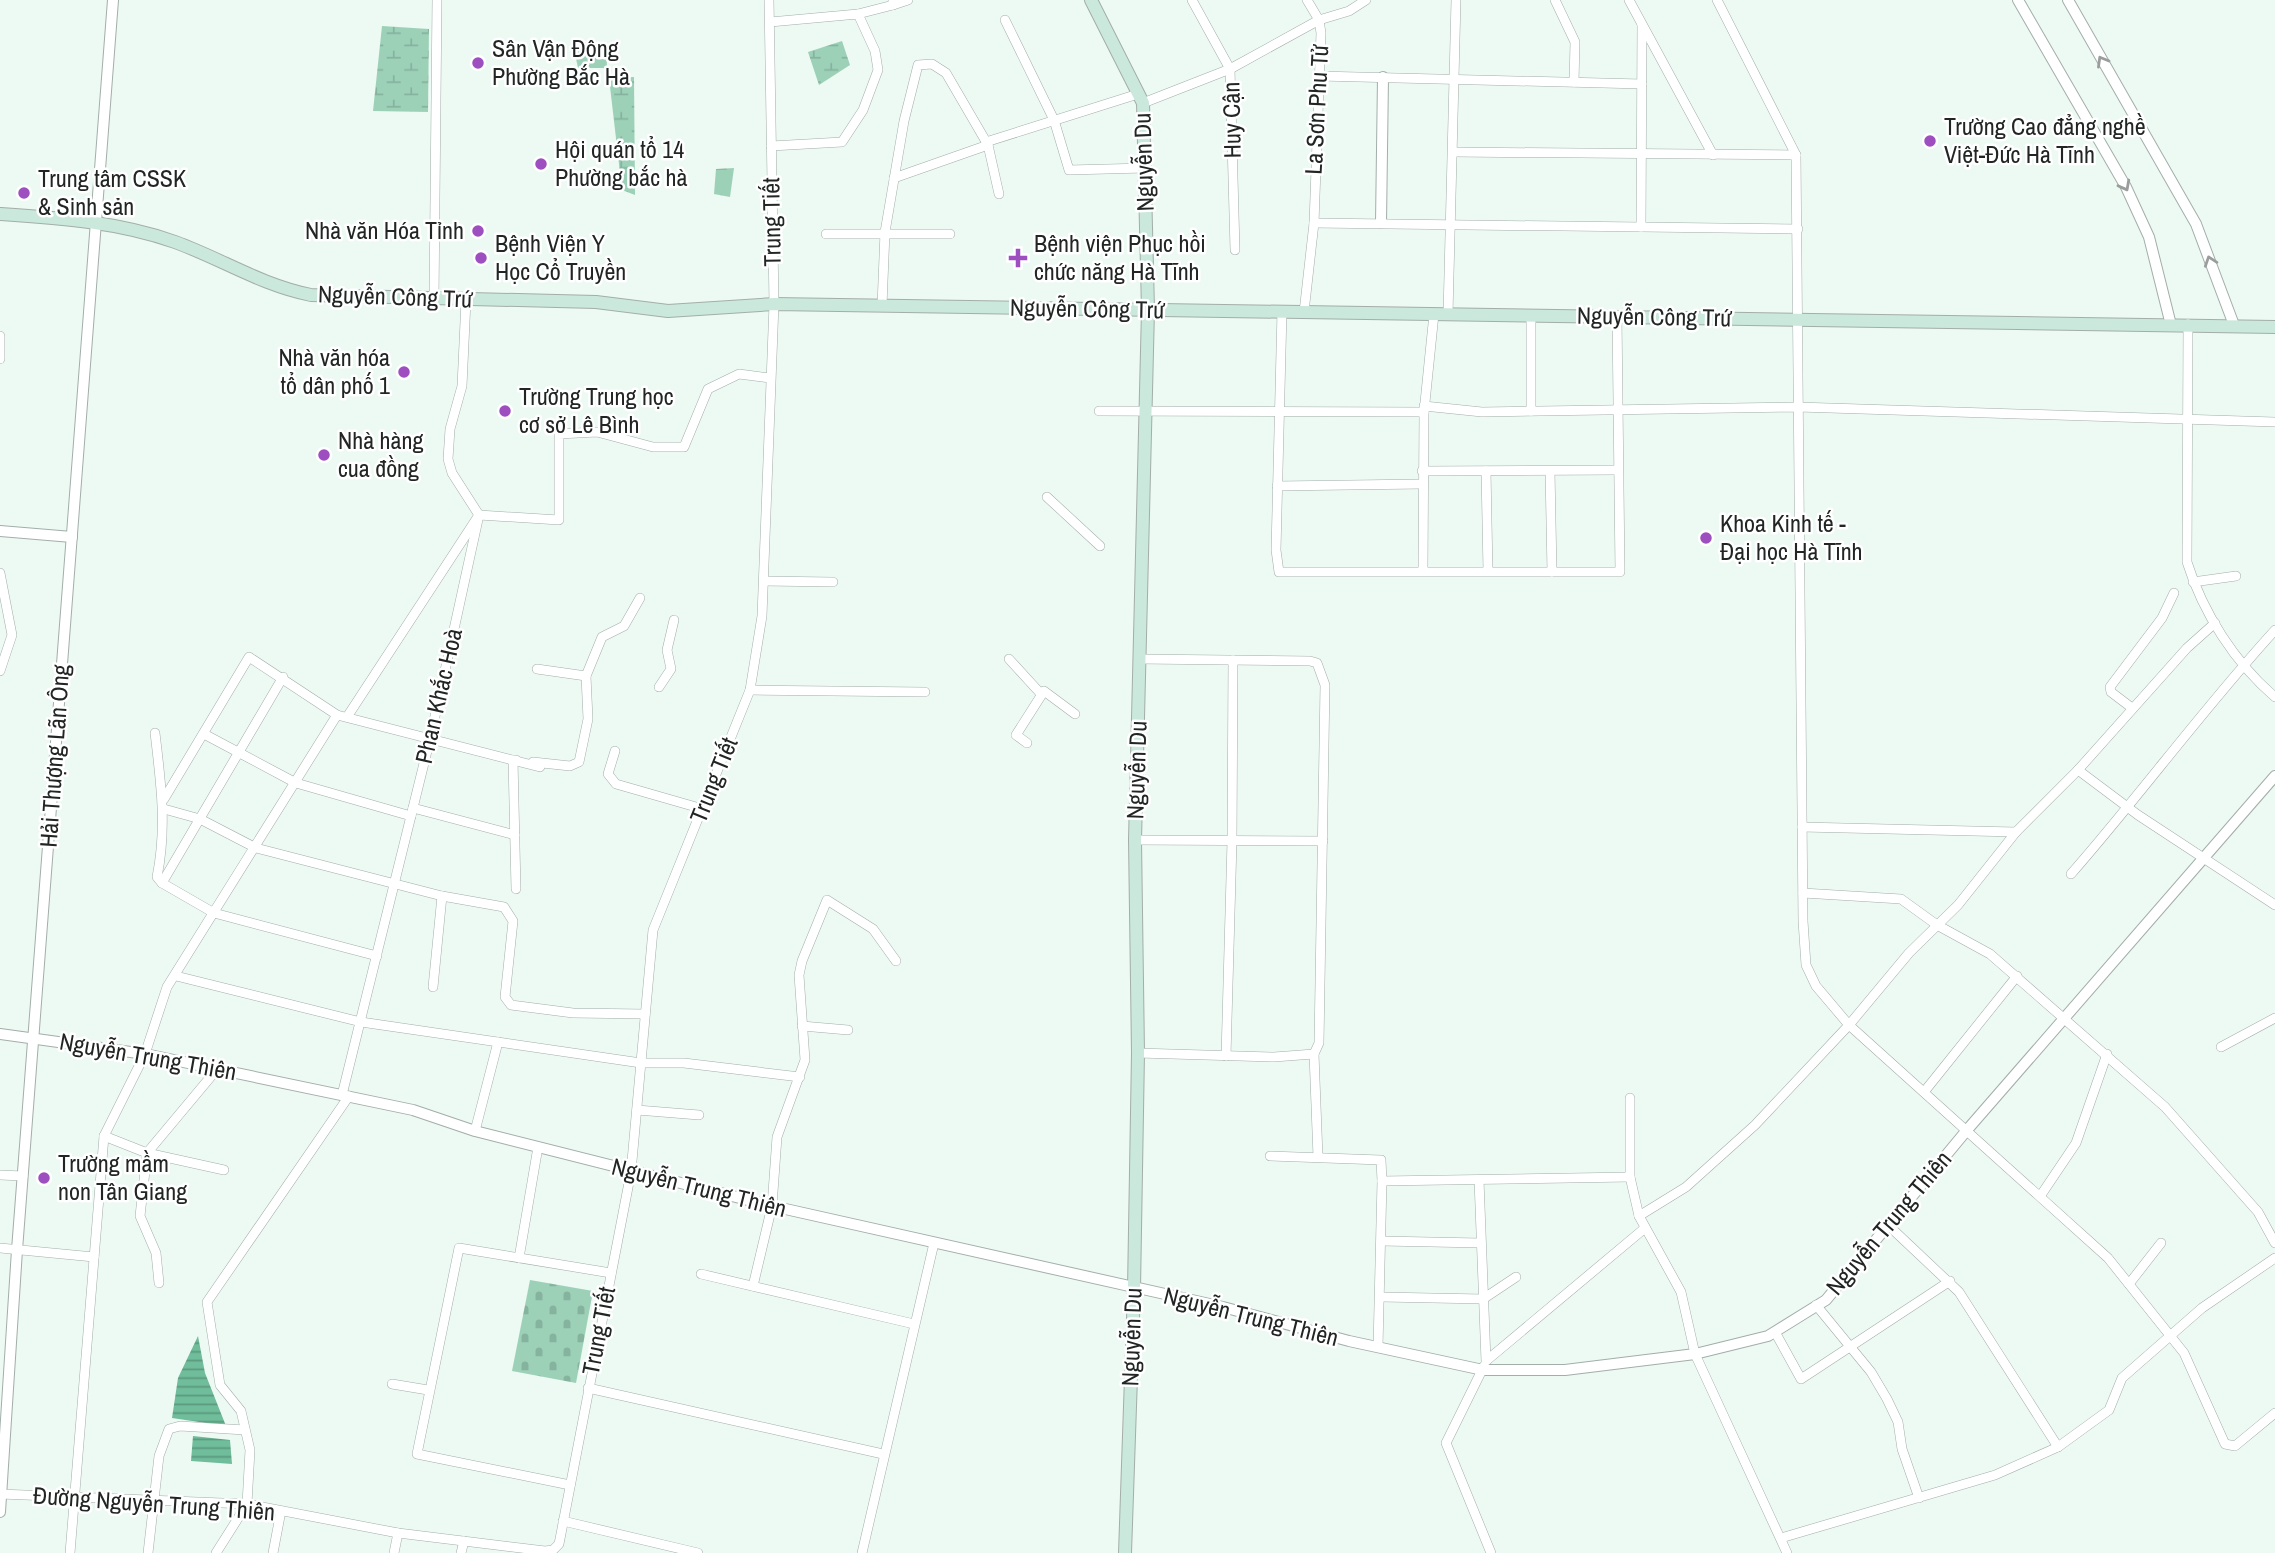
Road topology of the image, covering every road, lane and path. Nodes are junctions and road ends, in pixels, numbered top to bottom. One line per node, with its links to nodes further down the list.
1 (113, 0): 39 (street, Hải Thượng Lãn Ông)
2 (437, 0): 49 (street)
3 (769, 0): 19 (street, Trung Tiết)
4 (908, 0): 15 (street)
5 (1091, 0): 27 (main road, Nguyễn Du)
6 (1192, 0): 21 (street, Huy Cận)
7 (1307, 0): 18 (street, La Sơn Phu Tử)
8 (1366, 0): 18 (street)
9 (1456, 0): 24 (street)
10 (1555, 0): 25 (street)
11 (1629, 0): 20 (street)
12 (1717, 0): 34 (street)
13 (2018, 0): 62 (street, one-way to 62)
14 (2068, 0): 63 (street, one-way to 14)
15 (893, 2): 16 (street)
16 (858, 14): 19 (street); 30 (street)
17 (1005, 20): 28 (street)
18 (1319, 20): 21 (street); 22 (street, La Sơn Phu Tử)
19 (770, 22): 30 (street, Trung Tiết)
20 (1642, 25): 26 (street); 33 (street)
21 (1230, 69): 27 (street); 48 (street, Huy Cận)
22 (1319, 76): 23 (street); 40 (street, La Sơn Phu Tử)
23 (1383, 78): 24 (street); 41 (street)
24 (1454, 80): 25 (street); 31 (street)
25 (1574, 82): 26 (street)
26 (1642, 84): 32 (street)
27 (1141, 99): 28 (street); 35 (main road, Nguyễn Du)
28 (1054, 120): 29 (street); 35 (street)
29 (987, 143): 36 (street); 36 (street); 37 (street)
30 (771, 146): 51 (street, Trung Tiết)
31 (1454, 152): 32 (street); 42 (street)
32 (1642, 153): 33 (street); 43 (street)
33 (1713, 155): 34 (street)
34 (1796, 155): 44 (street)
35 (1145, 168): 53 (main road, Nguyễn Du)
36 (894, 178): 45 (street)
37 (999, 194)
38 (0, 214): 39 (main road, Nguyễn Công Trứ)
39 (95, 222): 49 (main road, Nguyễn Công Trứ); 86 (street, Hải Thượng Lãn Ông)
40 (1314, 223): 41 (street); 55 (street, La Sơn Phu Tử)
41 (1381, 223): 42 (street)
42 (1450, 225): 43 (street); 57 (street)
43 (1641, 227): 44 (street)
44 (1798, 229): 60 (street)
45 (885, 232): 46 (street); 47 (street); 52 (street)
46 (826, 234)
47 (950, 234)
48 (1234, 250)
49 (434, 299): 50 (main road, Nguyễn Công Trứ)
50 (466, 300): 51 (main road, Nguyễn Công Trứ); 84 (street)
51 (774, 304): 52 (main road, Nguyễn Công Trứ); 67 (street, Trung Tiết)
52 (882, 306): 53 (main road, Nguyễn Công Trứ)
53 (1149, 310): 54 (main road, Nguyễn Công Trứ); 74 (main road, Nguyễn Du)
54 (1282, 312): 55 (main road, Nguyễn Công Trứ); 70 (street)
55 (1304, 312): 56 (main road, Nguyễn Công Trứ)
56 (1434, 314): 57 (main road, Nguyễn Công Trứ); 69 (street)
57 (1448, 314): 58 (main road, Nguyễn Công Trứ)
58 (1531, 315): 59 (main road, Nguyễn Công Trứ); 72 (street)
59 (1617, 317): 60 (main road, Nguyễn Công Trứ); 73 (street)
60 (1797, 319): 62 (main road, Nguyễn Công Trứ); 68 (street)
61 (2188, 324): 62 (main road, Nguyễn Công Trứ); 63 (main road, Nguyễn Công Trứ); 75 (street)
62 (2171, 325)
63 (2234, 325): 64 (main road, Nguyễn Công Trứ)
64 (2275, 327)
65 (0, 336): 66 (street)
66 (0, 359)
67 (770, 378): 84 (street); 93 (street, Trung Tiết)
68 (1798, 408): 73 (street); 75 (street); 133 (street)
69 (1424, 409): 70 (street); 72 (street); 78 (street)
70 (1279, 410): 74 (street); 82 (street)
71 (1099, 411): 74 (street)
72 (1531, 411): 73 (street)
73 (1618, 411): 77 (street)
74 (1146, 412): 102 (main road, Nguyễn Du)
75 (2188, 420): 76 (street); 95 (street)
76 (2275, 422)
77 (1617, 470): 80 (street); 90 (street)
78 (1422, 471): 79 (street); 81 (street)
79 (1486, 471): 80 (street); 89 (street)
80 (1550, 471): 90 (street)
81 (1422, 484): 82 (street); 88 (street)
82 (1277, 486): 88 (street)
83 (1047, 497): 87 (street)
84 (479, 515): 116 (street); 119 (street, Phan Khắc Hoà)
85 (0, 531): 86 (street)
86 (72, 537): 163 (street, Hải Thượng Lãn Ông)
87 (1100, 546)
88 (1423, 571): 89 (street)
89 (1488, 572): 90 (street)
90 (1552, 572)
91 (0, 573): 106 (street)
92 (2236, 576): 95 (street)
93 (764, 581): 94 (street); 110 (street, Trung Tiết)
94 (833, 582)
95 (2193, 582): 99 (street)
96 (2174, 593): 114 (street)
97 (640, 598): 107 (street)
98 (674, 620): 109 (street)
99 (2216, 623): 104 (street); 114 (street)
100 (2275, 630): 104 (street)
101 (1009, 659): 112 (street)
102 (1140, 659): 103 (street); 136 (main road, Nguyễn Du)
103 (1233, 660): 137 (street); 138 (street)
104 (2242, 667): 113 (street); 129 (street)
105 (537, 669): 107 (street)
106 (0, 670)
107 (586, 676): 123 (street)
108 (283, 677): 116 (street); 118 (street); 121 (street)
109 (659, 687)
110 (750, 690): 111 (street); 130 (street, Trung Tiết)
111 (925, 692)
112 (1041, 694): 115 (street); 120 (street)
113 (2275, 697)
114 (2132, 708): 125 (street)
115 (1075, 714)
116 (342, 716): 119 (street); 127 (street)
117 (155, 733): 128 (street)
118 (204, 734): 121 (street); 128 (street)
119 (430, 739): 123 (street); 131 (street, Phan Khắc Hoà)
120 (1027, 743)
121 (240, 751): 127 (street); 132 (street)
122 (615, 751): 130 (street)
123 (513, 760): 124 (street); 135 (street)
124 (540, 766)
125 (2078, 770): 129 (street); 134 (street)
126 (2275, 776): 140 (street, Nguyễn Trung Thiên)
127 (296, 783): 131 (street); 139 (street)
128 (164, 804): 132 (street); 142 (street)
129 (2128, 808): 140 (street); 141 (street)
130 (703, 809): 155 (street, Trung Tiết)
131 (412, 812): 135 (street); 143 (street, Phan Khắc Hoà)
132 (200, 819): 139 (street); 142 (street)
133 (1802, 827): 134 (street); 145 (street)
134 (2016, 832): 149 (street)
135 (515, 835): 144 (street)
136 (1135, 840): 137 (street); 166 (main road, Nguyễn Du)
137 (1232, 841): 138 (street); 170 (street)
138 (1323, 841): 168 (street)
139 (256, 848): 143 (street); 148 (street)
140 (2204, 860): 147 (street); 156 (street, Nguyễn Trung Thiên)
141 (2071, 874)
142 (162, 883): 148 (street)
143 (395, 884): 146 (street); 150 (street, Phan Khắc Hoà)
144 (516, 889)
145 (1803, 893): 149 (street); 159 (street)
146 (442, 896): 154 (street); 155 (street)
147 (2275, 905)
148 (214, 914): 150 (street); 152 (street)
149 (1937, 925): 153 (street); 159 (street)
150 (377, 956): 158 (street, Phan Khắc Hoà)
151 (896, 961): 160 (street)
152 (176, 976): 158 (street); 167 (street)
153 (2017, 976): 156 (street); 174 (street)
154 (433, 987)
155 (645, 1014): 171 (street, Trung Tiết)
156 (2066, 1018): 169 (street); 179 (street, Nguyễn Trung Thiên)
157 (2275, 1018): 165 (street)
158 (361, 1022): 164 (street); 175 (street, Phan Khắc Hoà)
159 (1849, 1025): 174 (street); 195 (street)
160 (802, 1027): 161 (street); 173 (street)
161 (848, 1030)
162 (0, 1034): 163 (street, Nguyễn Trung Thiên)
163 (33, 1037): 167 (street, Nguyễn Trung Thiên); 189 (street, Hải Thượng Lãn Ông)
164 (498, 1042): 171 (street); 180 (street)
165 (2221, 1047)
166 (1138, 1053): 170 (street); 215 (main road, Nguyễn Du)
167 (145, 1054): 172 (street, Nguyễn Trung Thiên); 181 (street)
168 (1314, 1054): 170 (street); 185 (street)
169 (2108, 1054): 193 (street); 202 (street)
170 (1226, 1056)
171 (641, 1063): 173 (street); 177 (street, Trung Tiết)
172 (218, 1068): 175 (street, Nguyễn Trung Thiên); 183 (street)
173 (800, 1077): 194 (street)
174 (1924, 1091): 179 (street)
175 (345, 1096): 180 (street, Nguyễn Trung Thiên); 231 (street, Phan Khắc Hoà)
176 (1630, 1098): 190 (street)
177 (637, 1110): 178 (street); 187 (street, Trung Tiết)
178 (699, 1115)
179 (1967, 1130): 193 (street); 196 (street, Nguyễn Trung Thiên)
180 (475, 1131): 182 (street, Nguyễn Trung Thiên)
181 (104, 1136): 183 (street); 205 (street)
182 (538, 1147): 187 (street, Nguyễn Trung Thiên); 206 (street)
183 (147, 1153): 186 (street); 212 (street)
184 (1270, 1156): 185 (street)
185 (1318, 1157): 192 (street)
186 (224, 1170)
187 (631, 1172): 194 (street, Nguyễn Trung Thiên); 208 (street, Trung Tiết)
188 (0, 1175): 189 (street)
189 (23, 1176): 204 (street, Hải Thượng Lãn Ông)
190 (1630, 1177): 191 (street); 195 (street)
191 (1479, 1180): 192 (street); 199 (street)
192 (1382, 1181): 198 (street)
193 (2041, 1195): 213 (street)
194 (772, 1206): 200 (street, Nguyễn Trung Thiên); 214 (street)
195 (1639, 1216): 197 (street)
196 (1888, 1225): 211 (street); 218 (street, Nguyễn Trung Thiên)
197 (1645, 1228): 224 (street); 225 (street)
198 (1382, 1241): 199 (street); 216 (street)
199 (1480, 1242): 217 (street)
200 (934, 1243): 215 (street, Nguyễn Trung Thiên); 219 (street)
201 (2161, 1243): 213 (street)
202 (2275, 1243)
203 (0, 1248): 204 (street)
204 (17, 1250): 205 (street); 229 (street, Hải Thượng Lãn Ông)
205 (94, 1257): 236 (street)
206 (519, 1258): 208 (street); 228 (street)
207 (2275, 1258): 221 (street)
208 (611, 1273): 227 (street, Trung Tiết)
209 (701, 1274): 214 (street)
210 (1516, 1278): 217 (street)
211 (1950, 1281): 222 (street); 232 (street)
212 (159, 1283)
213 (2129, 1284): 221 (street)
214 (753, 1286): 219 (street)
215 (1134, 1289): 223 (street, Nguyễn Trung Thiên); 255 (main road, Nguyễn Du)
216 (1382, 1297): 217 (street); 223 (street)
217 (1483, 1299): 225 (street)
218 (1816, 1306): 220 (street, Nguyễn Trung Thiên); 222 (street)
219 (914, 1324): 233 (street)
220 (1775, 1332): 222 (street); 224 (street, Nguyễn Trung Thiên)
221 (2171, 1336): 230 (street); 232 (street)
222 (1850, 1346): 237 (street)
223 (1378, 1347): 225 (street, Nguyễn Trung Thiên)
224 (1695, 1354): 225 (street, Nguyễn Trung Thiên); 244 (street)
225 (1485, 1365): 256 (street)
226 (392, 1384): 228 (street)
227 (589, 1388): 233 (street); 234 (street, Trung Tiết)
228 (428, 1390): 234 (street)
229 (3, 1401): 235 (street, Hải Thượng Lãn Ông)
230 (2275, 1413)
231 (245, 1430): 238 (street); 239 (street, Phan Khắc Hoà)
232 (2058, 1447): 237 (street)
233 (883, 1454): 254 (street)
234 (570, 1485): 242 (street, Trung Tiết)
235 (1, 1494): 236 (street, Đường Nguyễn Trung Thiên); 241 (street, Hải Thượng Lãn Ông)
236 (74, 1498): 238 (street, Đường Nguyễn Trung Thiên); 247 (street)
237 (1919, 1498): 244 (street)
238 (152, 1500): 239 (street, Đường Nguyễn Trung Thiên); 248 (street)
239 (247, 1504): 240 (street, Đường Nguyễn Trung Thiên); 249 (street)
240 (281, 1511): 243 (street, Đường Nguyễn Trung Thiên); 250 (street)
241 (0, 1513)
242 (563, 1521): 246 (street, Trung Tiết); 253 (street)
243 (398, 1533): 245 (street, Đường Nguyễn Trung Thiên); 251 (street)
244 (1781, 1538): 257 (street)
245 (464, 1541): 246 (street, Đường Nguyễn Trung Thiên); 252 (street)
246 (554, 1550)
247 (70, 1553)
248 (148, 1553)
249 (216, 1553)
250 (273, 1553)
251 (394, 1553)
252 (461, 1553)
253 (698, 1553)
254 (862, 1553)
255 (1125, 1553)
256 (1491, 1553)
257 (1787, 1553)

